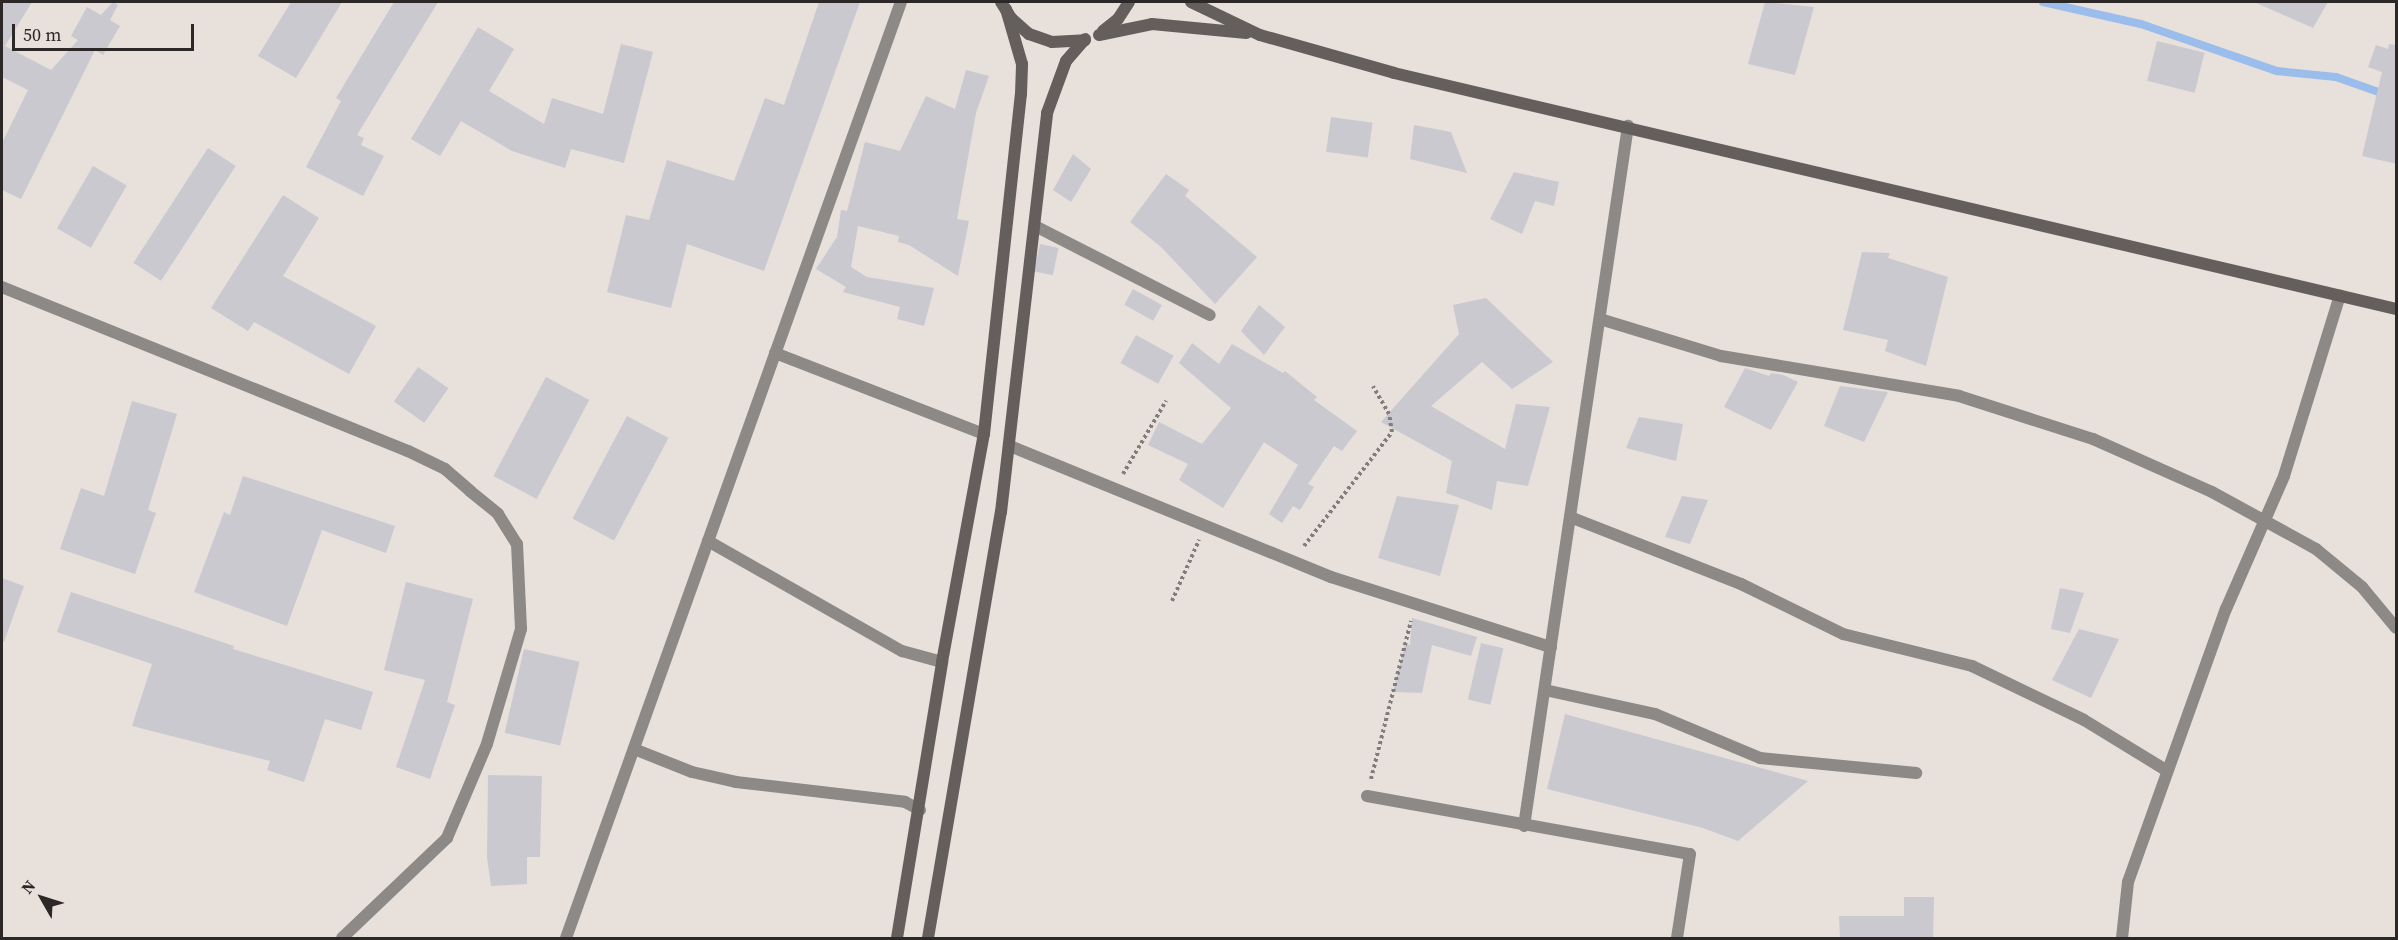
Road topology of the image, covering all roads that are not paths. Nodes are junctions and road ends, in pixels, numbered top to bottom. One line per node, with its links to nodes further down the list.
1 (901, 2): 15 (street)
2 (1129, 2): 5 (main road)
3 (1191, 2): 6 (main road)
4 (1004, 5): 7 (main road); 16 (main road)
5 (1099, 35): 6 (main road); 7 (main road)
6 (1260, 35): 8 (main road)
7 (1085, 39): 9 (main road)
8 (1628, 126): 11 (main road); 14 (street)
9 (1035, 226): 13 (street); 17 (main road)
10 (2, 287): 31 (street)
11 (2340, 295): 12 (main road); 19 (street)
12 (2397, 309)
13 (1210, 315)
14 (1600, 319): 18 (street); 19 (street)
15 (775, 353): 16 (street); 20 (street)
16 (984, 434): 23 (main road)
17 (1010, 446): 22 (street); 34 (main road)
18 (1570, 517): 22 (street); 26 (street)
19 (2265, 518): 21 (street); 26 (street)
20 (708, 541): 23 (street); 25 (street)
21 (2397, 628)
22 (1551, 647): 24 (street)
23 (942, 662): 29 (main road)
24 (1545, 690): 27 (street); 30 (street)
25 (634, 749): 29 (street); 32 (street)
26 (2166, 770): 36 (street)
27 (1916, 773)
28 (1367, 796): 30 (street)
29 (920, 810): 33 (main road)
30 (1524, 826): 35 (street)
31 (342, 939)
32 (566, 939)
33 (897, 939)
34 (928, 939)
35 (1677, 939)
36 (2122, 939)

